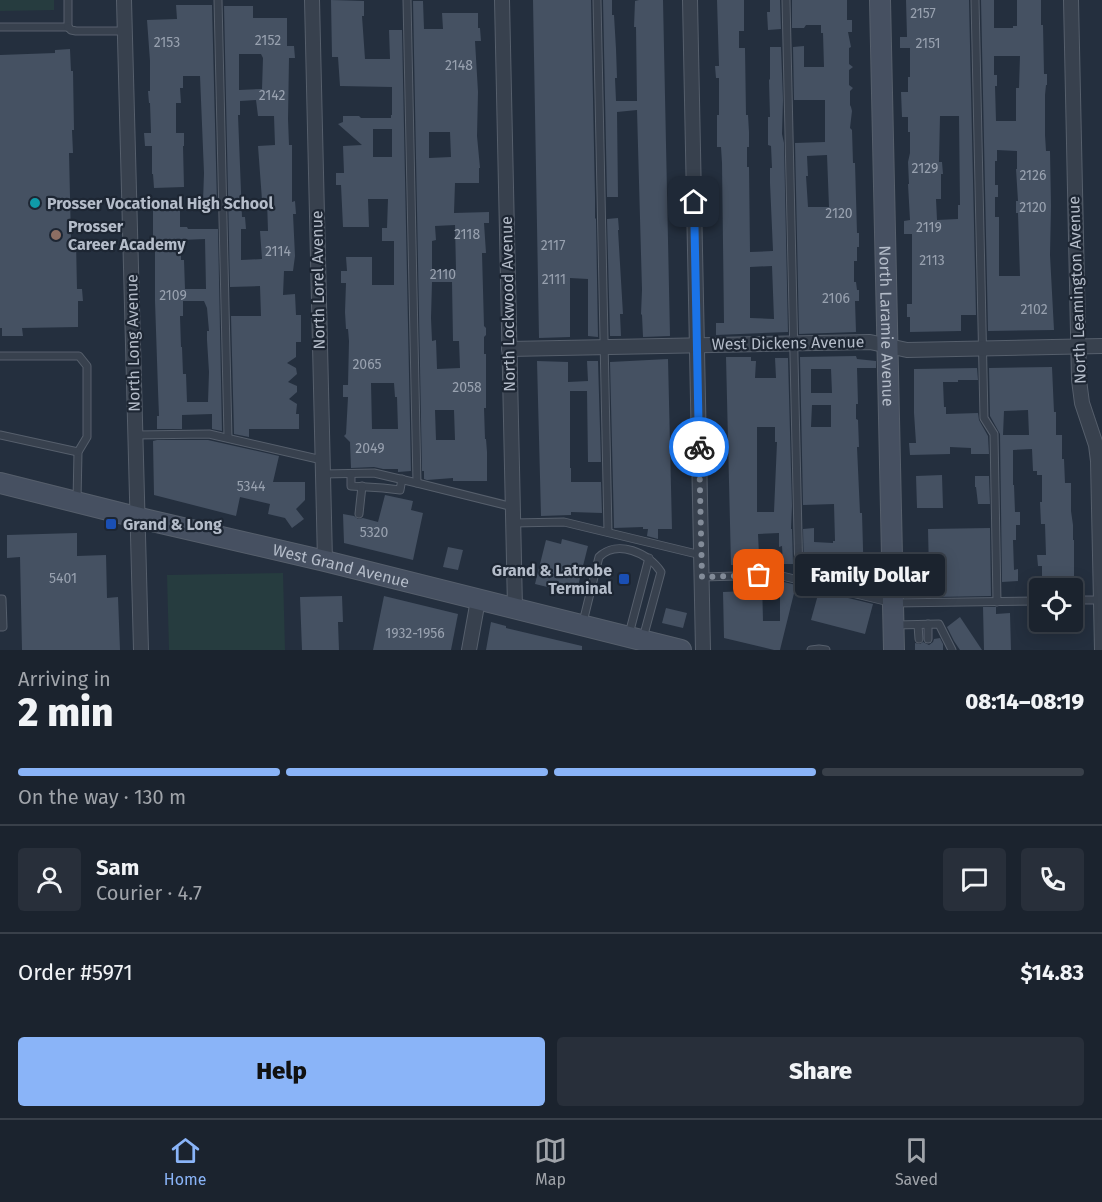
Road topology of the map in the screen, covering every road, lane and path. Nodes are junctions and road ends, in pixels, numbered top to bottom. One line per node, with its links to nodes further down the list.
1 (69, 0): 14 (lane)
2 (124, 0): 15 (street, North Long Avenue)
3 (218, 0): 27 (lane)
4 (312, 0): 29 (street, North Lorel Avenue)
5 (407, 0): 33 (lane)
6 (502, 0): 22 (street, North Lockwood Avenue)
7 (597, 0): 18 (lane)
8 (690, 0): 17 (street)
9 (786, 0): 16 (lane)
10 (880, 0): 19 (main road, North Laramie Avenue)
11 (975, 0): 23 (lane)
12 (1071, 0): 21 (street, North Leamington Avenue)
13 (0, 27): 14 (lane)
14 (68, 27): 15 (lane)
15 (125, 31): 26 (street, North Long Avenue)
16 (794, 343): 17 (street, West Dickens Avenue); 19 (street, West Dickens Avenue); 45 (lane)
17 (697, 345): 18 (street, West Dickens Avenue); 41 (street)
18 (605, 346): 22 (street, West Dickens Avenue); 40 (lane)
19 (887, 346): 23 (street, West Dickens Avenue); 52 (main road, North Laramie Avenue)
20 (1102, 346): 21 (street, West Dickens Avenue)
21 (1078, 347): 23 (street, West Dickens Avenue); 49 (street, North Leamington Avenue)
22 (509, 348): 36 (street, North Lockwood Avenue)
23 (983, 348): 51 (lane)
24 (0, 356): 28 (lane)
25 (0, 435): 28 (lane)
26 (136, 435): 27 (lane); 38 (street, North Long Avenue)
27 (228, 437): 29 (lane)
28 (78, 452): 35 (lane)
29 (323, 467): 30 (lane); 43 (street, North Lorel Avenue)
30 (351, 474): 31 (lane); 34 (lane)
31 (402, 480): 33 (lane); 34 (lane)
32 (0, 483): 35 (main road, West Grand Avenue)
33 (417, 483): 36 (lane)
34 (362, 486): 37 (lane)
35 (77, 502): 38 (main road, West Grand Avenue)
36 (513, 507): 39 (street, North Lockwood Avenue)
37 (358, 514)
38 (138, 518): 43 (main road, West Grand Avenue); 62 (street, North Long Avenue)
39 (513, 524): 40 (lane); 53 (street, North Lockwood Avenue)
40 (608, 532): 41 (lane)
41 (701, 555): 44 (street)
42 (649, 558): 55 (lane); 61 (lane); 61 (lane)
43 (325, 561): 47 (main road, West Grand Avenue)
44 (702, 577): 45 (lane); 65 (street)
45 (799, 580): 52 (lane)
46 (0, 599): 58 (lane)
47 (478, 600): 53 (main road, West Grand Avenue); 63 (street)
48 (1083, 600): 49 (lane)
49 (1101, 600): 70 (street, North Leamington Avenue)
50 (1029, 601): 51 (lane)
51 (997, 602): 52 (lane)
52 (893, 603): 57 (main road, North Laramie Avenue)
53 (515, 608): 55 (main road, West Grand Avenue)
54 (928, 624): 56 (lane); 60 (lane); 69 (lane)
55 (583, 625): 61 (main road, West Grand Avenue)
56 (918, 625): 57 (lane); 59 (lane)
57 (893, 626): 68 (main road, North Laramie Avenue)
58 (0, 627)
59 (919, 639)
60 (928, 639)
61 (642, 642): 64 (main road, West Grand Avenue)
62 (141, 650)
63 (469, 650)
64 (681, 650)
65 (703, 650)
66 (811, 650): 67 (lane)
67 (826, 650)
68 (894, 650)
69 (952, 650)
70 (1102, 650)

